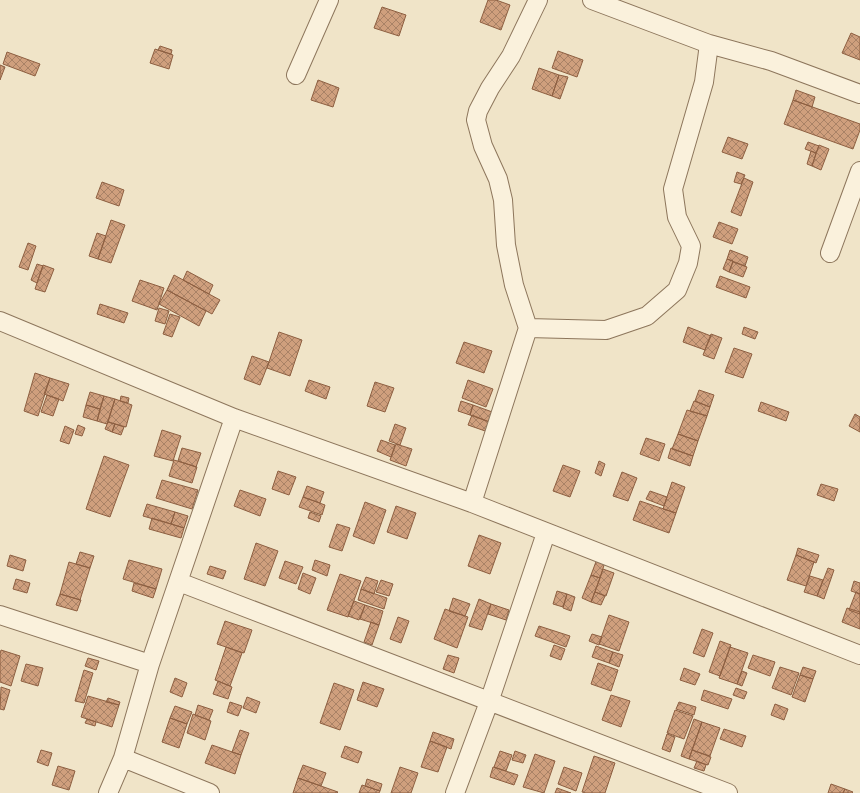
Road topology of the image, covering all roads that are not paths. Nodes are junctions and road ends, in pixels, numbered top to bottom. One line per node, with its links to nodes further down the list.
1 (328, 0): 5 (street)
2 (538, 0): 10 (street)
3 (592, 0): 4 (street)
4 (709, 44): 6 (street); 10 (street)
5 (296, 75)
6 (860, 94)
7 (860, 171): 8 (street)
8 (830, 253)
9 (0, 321): 11 (street)
10 (528, 328): 12 (street)
11 (234, 418): 12 (street); 14 (street)
12 (472, 503): 13 (street)
13 (546, 533): 16 (street); 18 (street)
14 (179, 582): 17 (street); 18 (street)
15 (0, 615): 17 (street)
16 (860, 655)
17 (150, 664): 19 (street)
18 (490, 702): 22 (street); 23 (street)
19 (123, 758): 20 (street); 21 (street)
20 (108, 793)
21 (210, 793)
22 (454, 793)
23 (728, 793)

